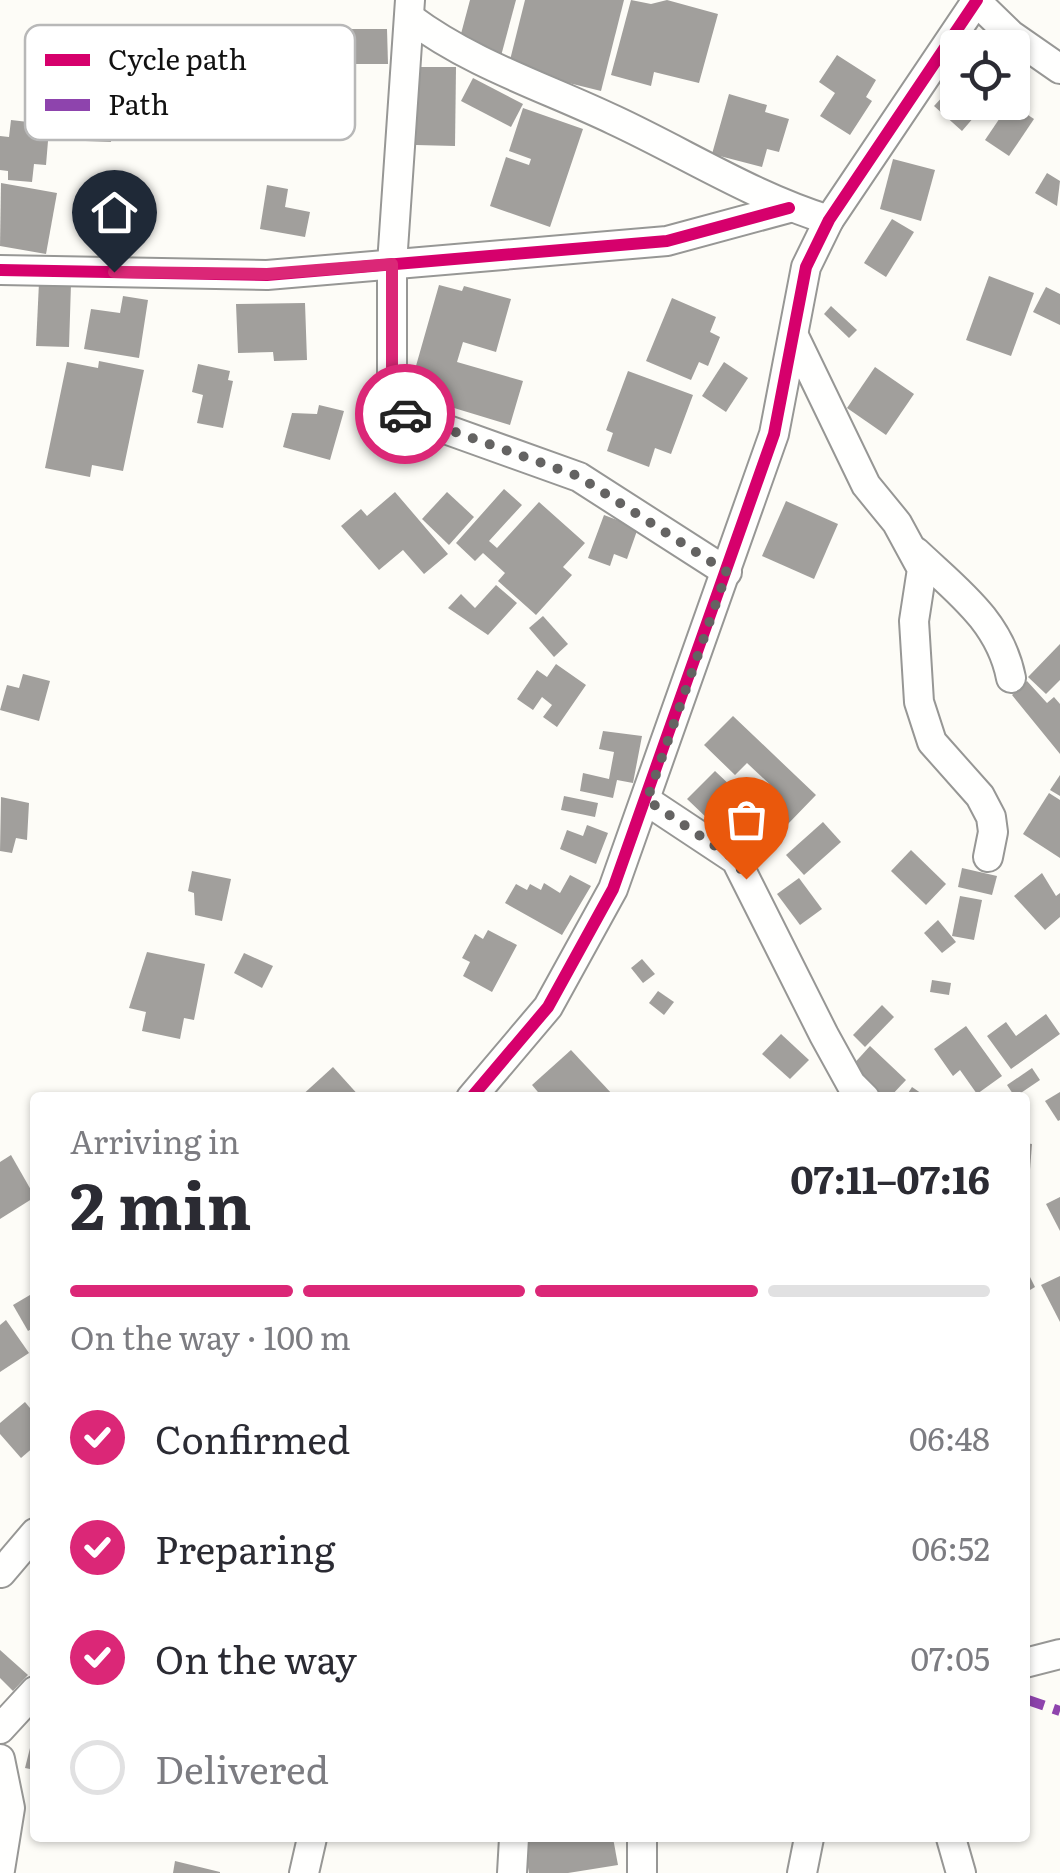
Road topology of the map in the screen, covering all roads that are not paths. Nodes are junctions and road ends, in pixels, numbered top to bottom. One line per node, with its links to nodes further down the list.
1 (976, 0): 3 (street); 5 (street)
2 (410, 9): 4 (street); 6 (street)
3 (1060, 69)
4 (789, 208): 5 (street); 6 (street)
5 (828, 220): 8 (street)
6 (392, 264): 7 (street); 10 (street)
7 (0, 270)
8 (794, 336): 9 (street); 10 (street)
9 (915, 551): 11 (street); 13 (street)
10 (727, 572): 12 (street)
11 (1011, 678)
12 (647, 800): 14 (street); 15 (street)
13 (988, 857)
14 (851, 1091)
15 (476, 1092)
16 (30, 1539): 17 (street)
17 (0, 1573)
18 (1060, 1654): 19 (street)
19 (1030, 1663)
20 (30, 1698): 21 (street)
21 (0, 1728)
22 (0, 1759): 28 (street)
23 (311, 1842): 29 (street)
24 (514, 1842): 30 (street)
25 (642, 1842): 31 (street)
26 (808, 1842): 32 (street)
27 (952, 1842): 33 (street)
28 (0, 1870)
29 (304, 1873)
30 (512, 1873)
31 (642, 1873)
32 (802, 1873)
33 (962, 1873)

